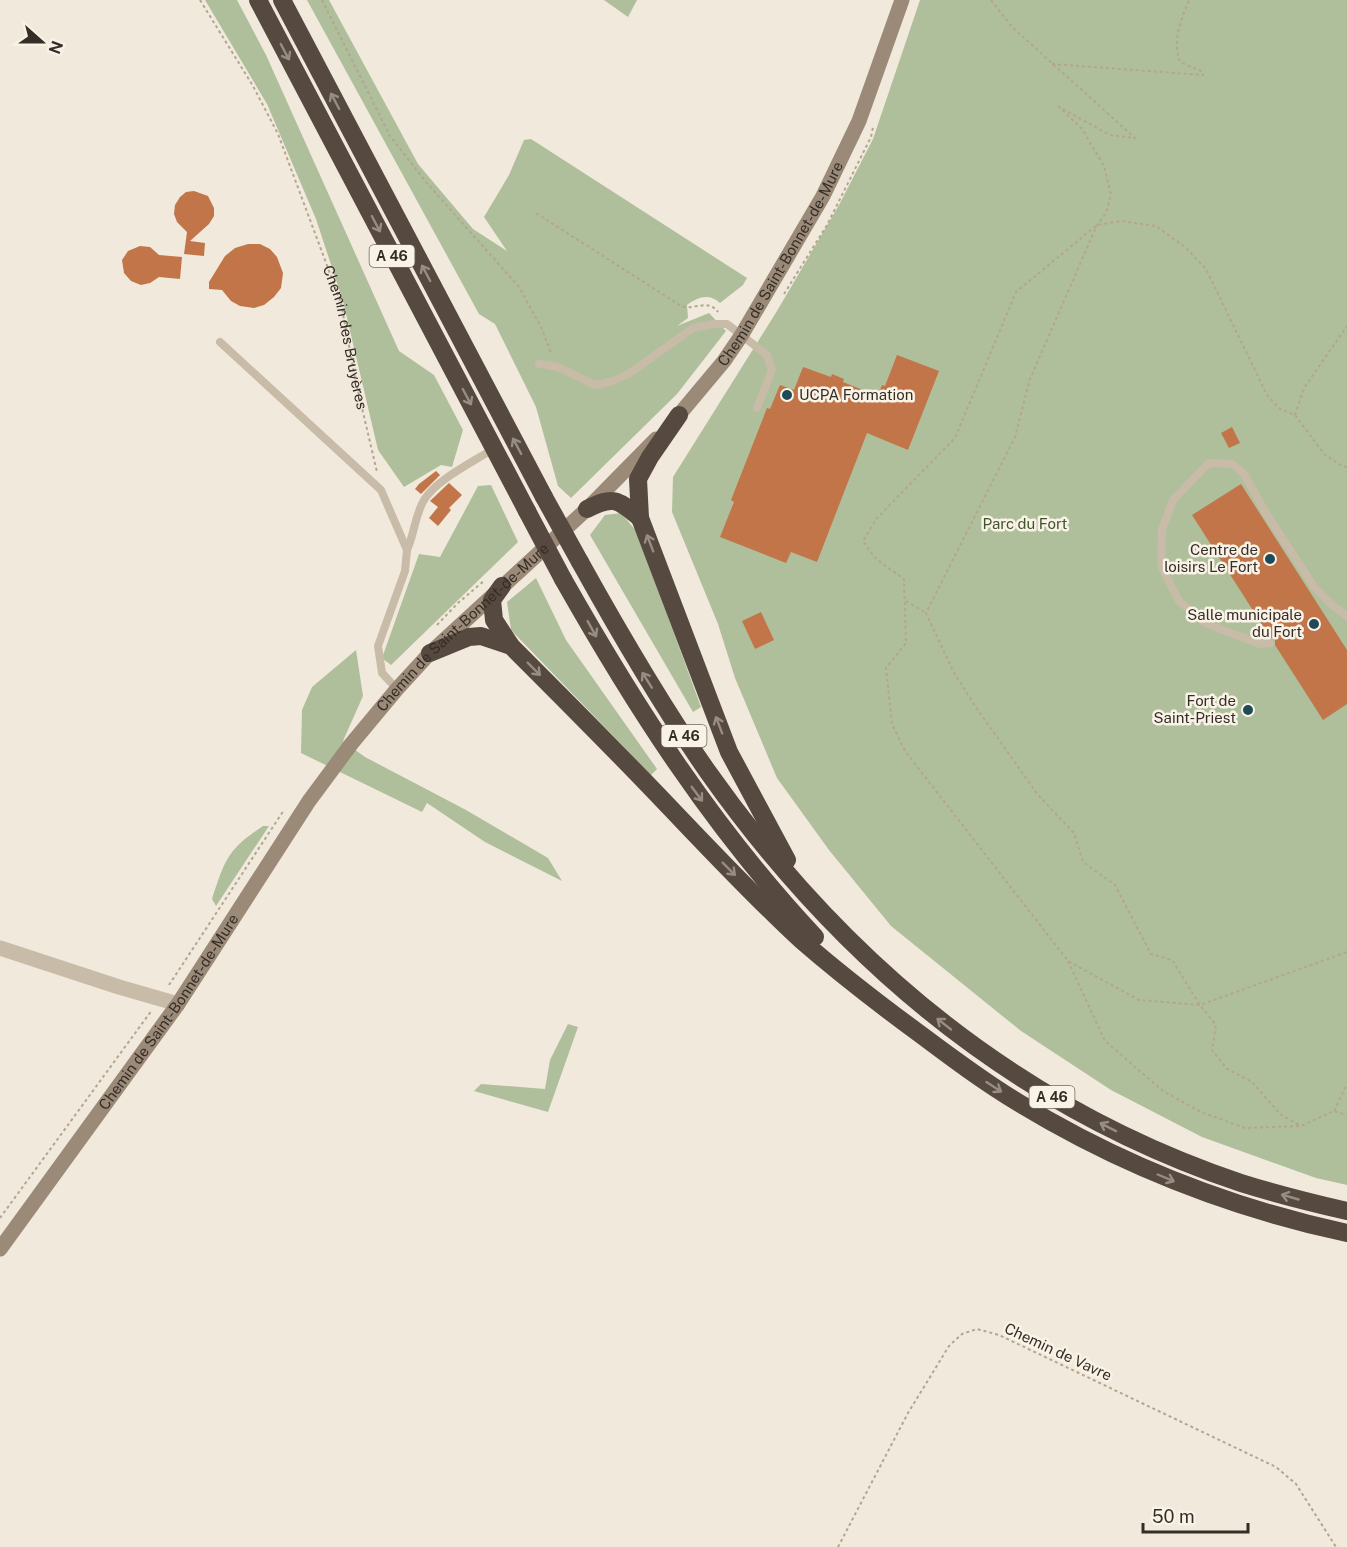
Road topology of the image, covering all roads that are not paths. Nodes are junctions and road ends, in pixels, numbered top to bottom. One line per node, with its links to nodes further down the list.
1 (258, 0): 9 (highway, A 46, one-way to 9)
2 (282, 0): 19 (highway, A 46, one-way to 2, bridge)
3 (902, 0): 4 (street, Chemin de Saint-Bonnet-de-Mure)
4 (741, 336): 6 (lane); 7 (lane); 8 (street, Chemin de Saint-Bonnet-de-Mure)
5 (220, 342): 12 (lane)
6 (539, 364)
7 (757, 408)
8 (679, 415): 10 (street, Chemin de Saint-Bonnet-de-Mure); 11 (highway)
9 (494, 449): 12 (lane); 22 (highway, A 46, one-way to 22, bridge)
10 (587, 509): 11 (highway); 13 (street, Chemin de Saint-Bonnet-de-Mure)
11 (640, 518): 19 (highway, one-way to 11)
12 (407, 550): 18 (lane)
13 (502, 586): 16 (highway); 17 (street, Chemin de Saint-Bonnet-de-Mure)
14 (1347, 616): 15 (lane)
15 (1270, 643)
16 (512, 646): 17 (highway); 22 (highway, one-way to 22)
17 (430, 654): 18 (street, Chemin de Saint-Bonnet-de-Mure)
18 (397, 689): 21 (street, Chemin de Saint-Bonnet-de-Mure)
19 (807, 895): 23 (highway, A 46, one-way to 19)
20 (0, 948): 21 (street)
21 (178, 1004): 25 (street, Chemin de Saint-Bonnet-de-Mure)
22 (929, 1041): 24 (highway, A 46, one-way to 24)
23 (1347, 1211)
24 (1347, 1233)
25 (0, 1249)

